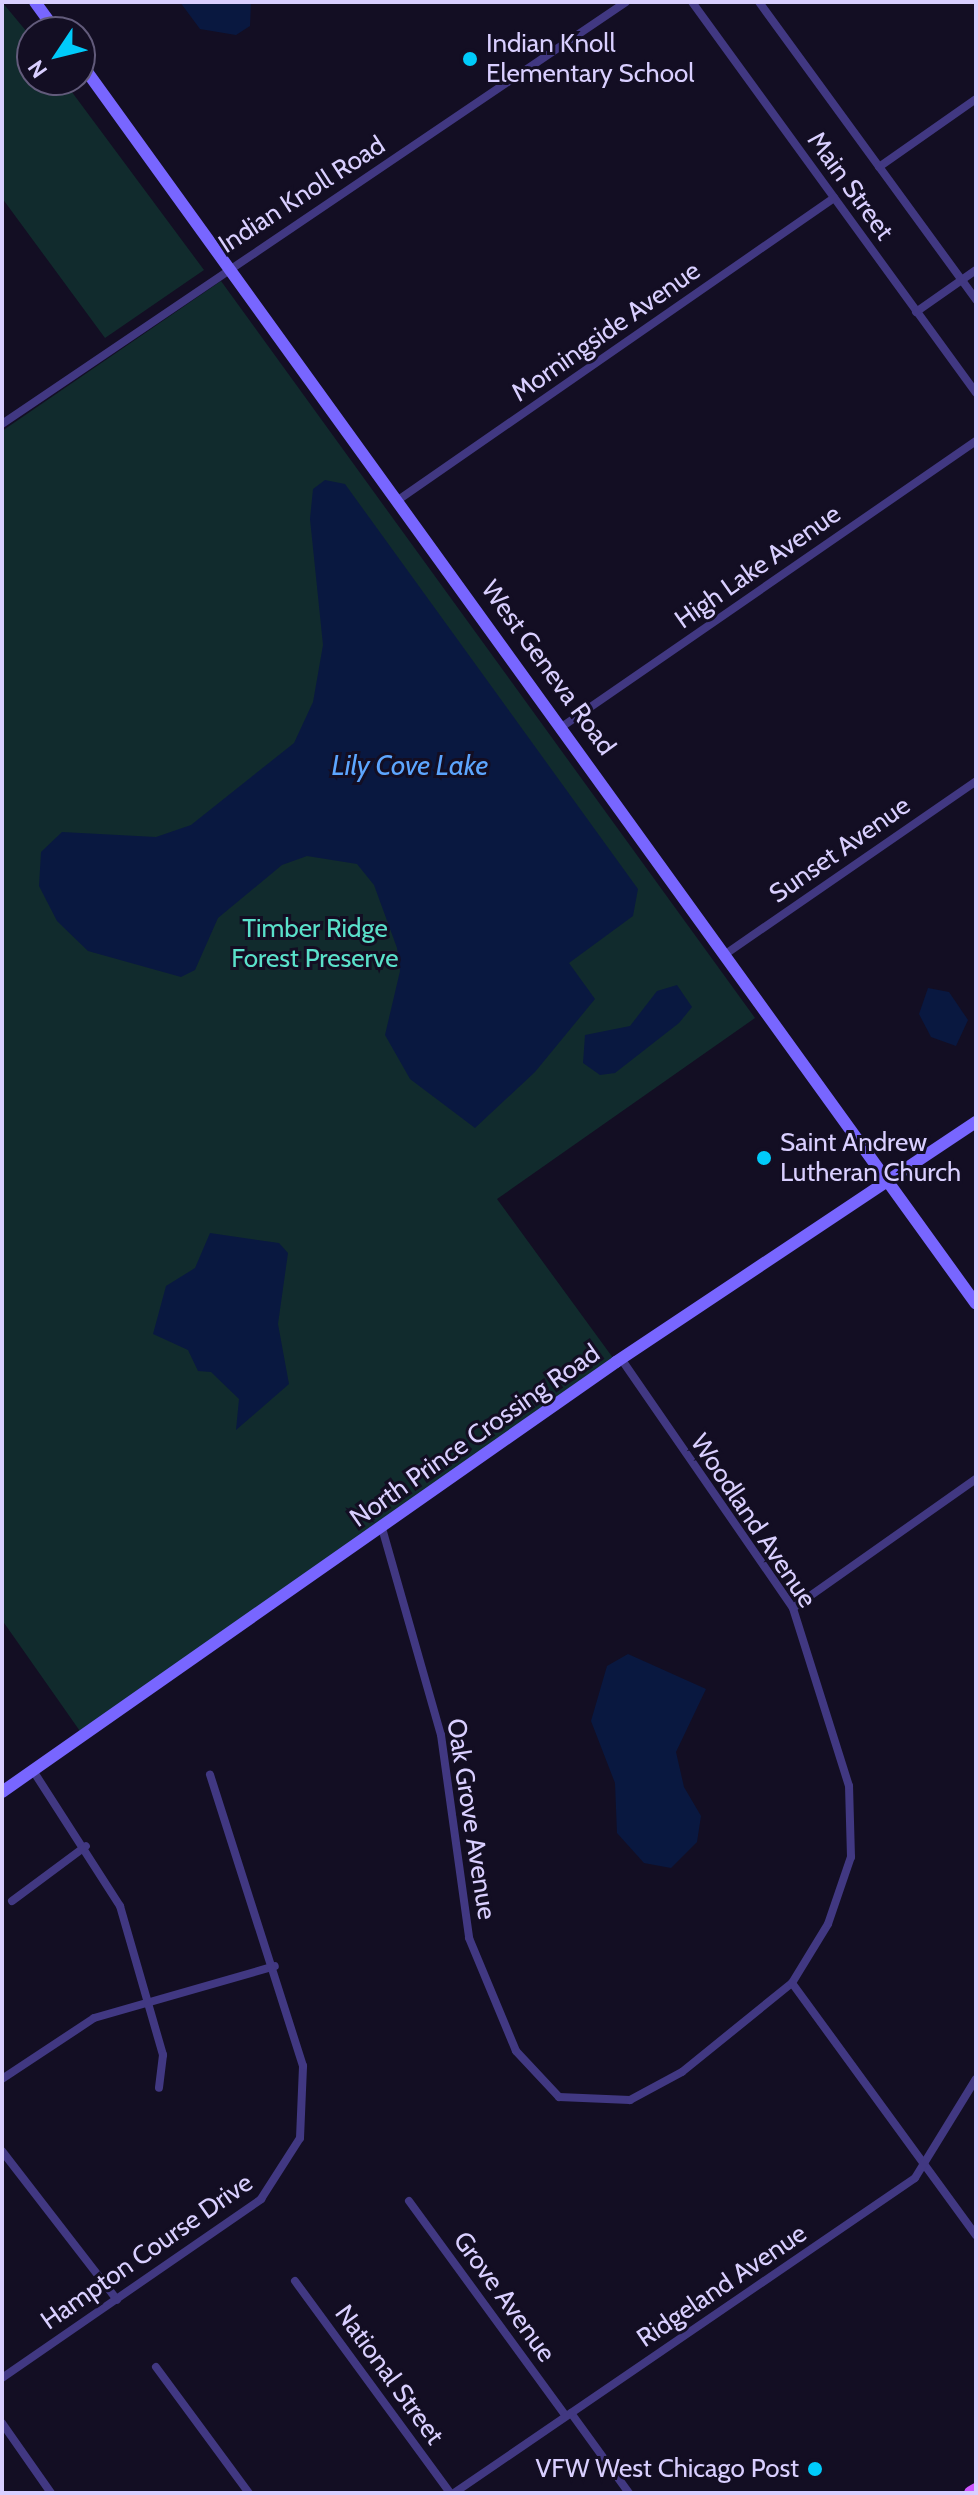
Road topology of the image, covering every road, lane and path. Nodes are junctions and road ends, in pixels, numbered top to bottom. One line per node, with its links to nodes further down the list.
1 (626, 2): 8 (street, Indian Knoll Road)
2 (692, 2): 7 (street, Main Street)
3 (759, 2): 6 (street, Main Street)
4 (96, 84): 8 (main road, West Geneva Road)
5 (976, 99): 6 (street)
6 (879, 167): 10 (street, Main Street)
7 (834, 198): 12 (street, Main Street); 16 (street, Morningside Avenue)
8 (230, 267): 14 (street, Indian Knoll Road); 16 (main road, West Geneva Road)
9 (976, 270): 10 (street)
10 (962, 280): 11 (street, Main Street); 12 (street)
11 (976, 300)
12 (916, 312): 13 (street, Main Street)
13 (976, 393)
14 (2, 424)
15 (976, 441): 17 (street, High Lake Avenue)
16 (401, 498): 17 (main road, West Geneva Road)
17 (563, 726): 19 (main road, West Geneva Road)
18 (976, 781): 19 (street, Sunset Avenue)
19 (727, 953): 21 (main road, West Geneva Road)
20 (976, 1122): 21 (main road, North Prince Crossing Road)
21 (888, 1182): 22 (main road, West Geneva Road); 23 (main road, North Prince Crossing Road)
22 (976, 1304)
23 (623, 1362): 25 (main road, North Prince Crossing Road); 26 (street, Woodland Avenue)
24 (976, 1479): 26 (street)
25 (382, 1528): 27 (main road, North Prince Crossing Road); 38 (street, Oak Grove Avenue)
26 (793, 1608): 33 (street, Woodland Avenue)
27 (32, 1769): 29 (main road, North Prince Crossing Road); 30 (street)
28 (210, 1774): 32 (street, Hampton Course Drive)
29 (2, 1792)
30 (86, 1846): 31 (street); 34 (street)
31 (12, 1901)
32 (275, 1966): 34 (street); 44 (street, Hampton Course Drive)
33 (792, 1983): 38 (street, Woodland Avenue); 40 (street)
34 (148, 2003): 35 (street); 37 (street)
35 (2, 2079)
36 (976, 2079): 40 (street, Ridgeland Avenue)
37 (159, 2088)
38 (559, 2097)
39 (2, 2151): 44 (street)
40 (926, 2169): 42 (street); 47 (street, Ridgeland Avenue)
41 (409, 2201): 47 (street, Grove Avenue)
42 (976, 2235)
43 (295, 2281): 51 (street, National Street)
44 (117, 2300): 46 (street, Hampton Course Drive)
45 (156, 2367): 50 (street)
46 (2, 2378)
47 (568, 2415): 51 (street, Ridgeland Avenue); 52 (street, Grove Avenue)
48 (2, 2423): 49 (street)
49 (51, 2493)
50 (249, 2493)
51 (452, 2493)
52 (629, 2493)

